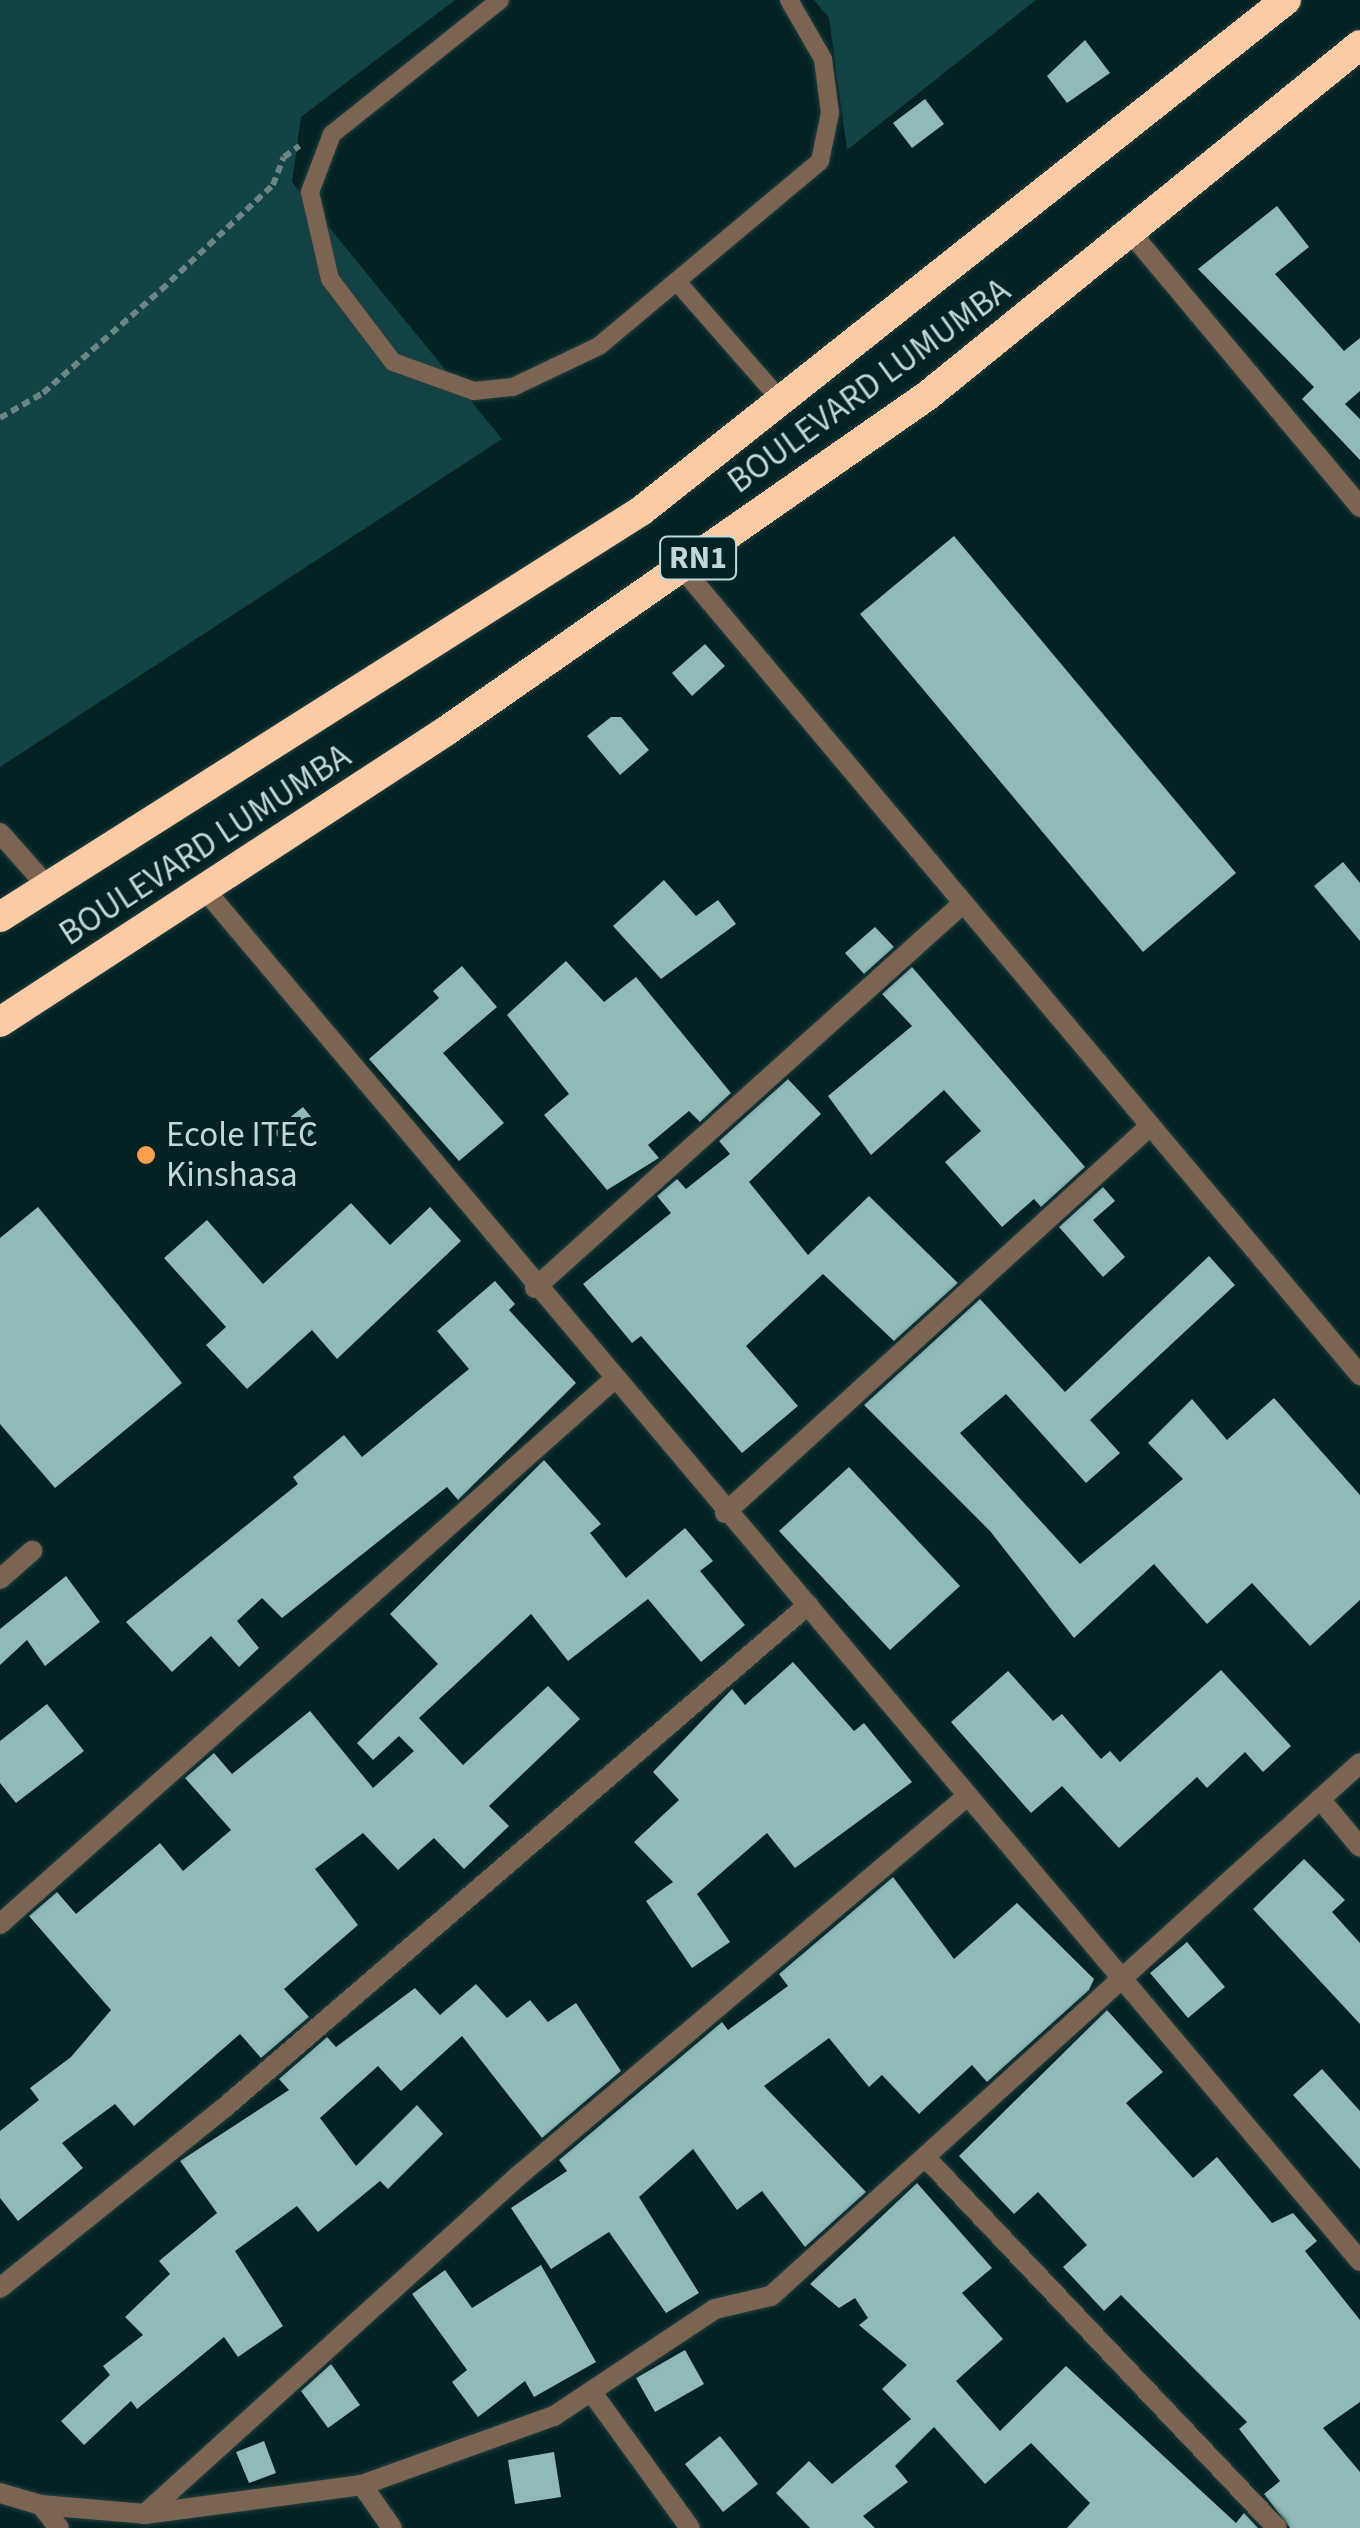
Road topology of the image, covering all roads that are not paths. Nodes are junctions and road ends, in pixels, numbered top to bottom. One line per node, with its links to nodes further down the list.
1 (500, 0): 6 (lane)
2 (789, 0): 6 (lane)
3 (1286, 0): 7 (highway, BOULEVARD LUMUMBA / RN1)
4 (1360, 45): 5 (highway, BOULEVARD LUMUMBA / RN1)
5 (1132, 234): 8 (street); 9 (highway, BOULEVARD LUMUMBA / RN1)
6 (679, 284): 7 (lane)
7 (783, 403): 11 (highway, BOULEVARD LUMUMBA / RN1)
8 (1360, 507)
9 (683, 569): 12 (highway, BOULEVARD LUMUMBA / RN1); 13 (street)
10 (0, 834): 11 (street)
11 (48, 887): 14 (highway, BOULEVARD LUMUMBA / RN1)
12 (206, 892): 15 (highway, BOULEVARD LUMUMBA / RN1); 17 (street)
13 (960, 906): 16 (street); 17 (street)
14 (0, 917)
15 (0, 1022)
16 (1150, 1126): 18 (street); 20 (street)
17 (535, 1288): 19 (street)
18 (1360, 1375)
19 (612, 1381): 20 (street); 28 (street)
20 (726, 1512): 23 (street)
21 (32, 1551): 22 (street)
22 (0, 1579)
23 (808, 1605): 25 (street); 32 (street)
24 (1360, 1764): 26 (street)
25 (966, 1798): 29 (street); 37 (street)
26 (1320, 1800): 27 (street); 29 (street)
27 (1360, 1847)
28 (0, 1924)
29 (1119, 1978): 30 (street); 31 (street)
30 (928, 2160): 33 (street); 41 (street)
31 (1360, 2261)
32 (0, 2288)
33 (593, 2394): 34 (street); 40 (street)
34 (362, 2486): 37 (street); 39 (street)
35 (0, 2493): 36 (street)
36 (41, 2505): 37 (street); 38 (street)
37 (144, 2514)
38 (60, 2528)
39 (392, 2528)
40 (690, 2528)
41 (1278, 2528)

